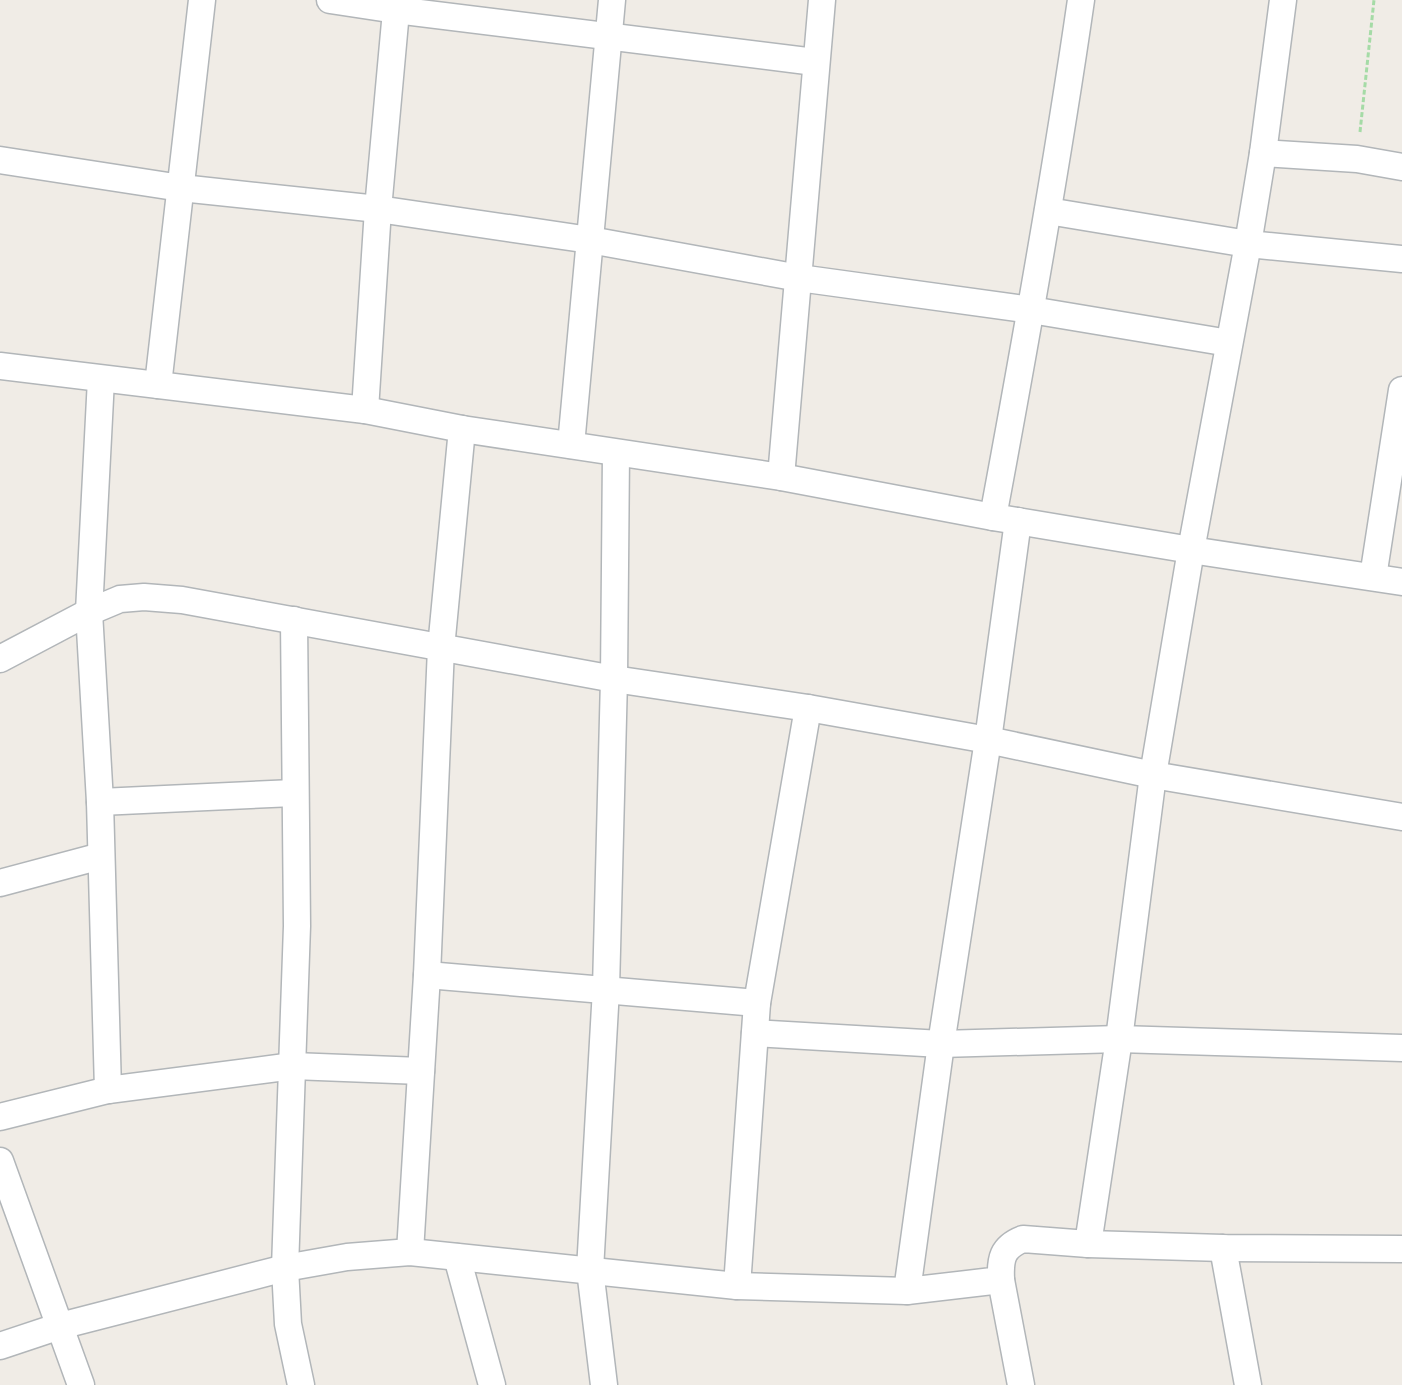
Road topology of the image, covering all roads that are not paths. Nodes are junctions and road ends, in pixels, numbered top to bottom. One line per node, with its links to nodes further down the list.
1 (202, 0): 13 (street)
2 (330, 0): 7 (street)
3 (612, 0): 8 (street)
4 (822, 0): 9 (street)
5 (1081, 0): 15 (street)
6 (1283, 0): 10 (street)
7 (396, 5): 8 (street); 14 (street)
8 (610, 37): 9 (street); 16 (street)
9 (815, 62): 19 (street)
10 (1263, 153): 12 (street); 17 (street)
11 (0, 160): 13 (street)
12 (1402, 167)
13 (181, 188): 14 (street); 24 (street)
14 (378, 209): 16 (street); 26 (street)
15 (1048, 211): 17 (street); 20 (street)
16 (590, 240): 19 (street); 28 (street)
17 (1248, 244): 18 (street); 21 (street)
18 (1402, 259)
19 (799, 278): 20 (street); 30 (street)
20 (1031, 310): 21 (street); 31 (street)
21 (1229, 343): 32 (street)
22 (0, 366): 23 (street)
23 (101, 379): 24 (street); 35 (street)
24 (158, 385): 26 (street)
25 (1402, 390): 33 (street)
26 (365, 410): 27 (street)
27 (462, 429): 28 (street); 37 (street)
28 (571, 445): 29 (street)
29 (616, 453): 30 (street); 39 (street)
30 (781, 477): 31 (street)
31 (1006, 519): 32 (street); 41 (street)
32 (1191, 550): 33 (street); 42 (street)
33 (1373, 576): 34 (street)
34 (1402, 582)
35 (90, 612): 36 (street); 38 (street); 44 (street)
36 (294, 620): 37 (street); 43 (street)
37 (441, 648): 39 (street); 48 (street)
38 (0, 659)
39 (614, 679): 40 (street); 49 (street)
40 (808, 708): 41 (street); 50 (street)
41 (988, 740): 42 (street); 53 (street)
42 (1153, 775): 45 (street); 52 (street)
43 (294, 793): 44 (street); 55 (street)
44 (100, 802): 46 (street)
45 (1402, 817)
46 (100, 856): 47 (street); 57 (street)
47 (0, 883)
48 (427, 975): 49 (street); 56 (street)
49 (606, 989): 50 (street); 66 (street)
50 (757, 1003): 51 (street)
51 (755, 1033): 53 (street); 68 (street)
52 (1118, 1039): 53 (street); 54 (street); 60 (street)
53 (941, 1044): 69 (street)
54 (1402, 1048)
55 (293, 1066): 56 (street); 57 (street); 65 (street)
56 (420, 1071): 63 (street)
57 (108, 1090): 58 (street)
58 (0, 1117)
59 (0, 1160): 70 (street)
60 (1088, 1244): 61 (street); 67 (street)
61 (1223, 1248): 62 (street); 77 (street)
62 (1402, 1249)
63 (410, 1252): 64 (street); 65 (street)
64 (457, 1257): 66 (street); 74 (street)
65 (285, 1268): 70 (street); 73 (street)
66 (590, 1270): 68 (street); 75 (street)
67 (1001, 1280): 69 (street); 76 (street)
68 (736, 1286): 69 (street)
69 (908, 1291)
70 (60, 1326): 71 (street); 72 (street)
71 (0, 1346)
72 (81, 1385)
73 (301, 1385)
74 (492, 1385)
75 (604, 1385)
76 (1021, 1385)
77 (1248, 1385)

